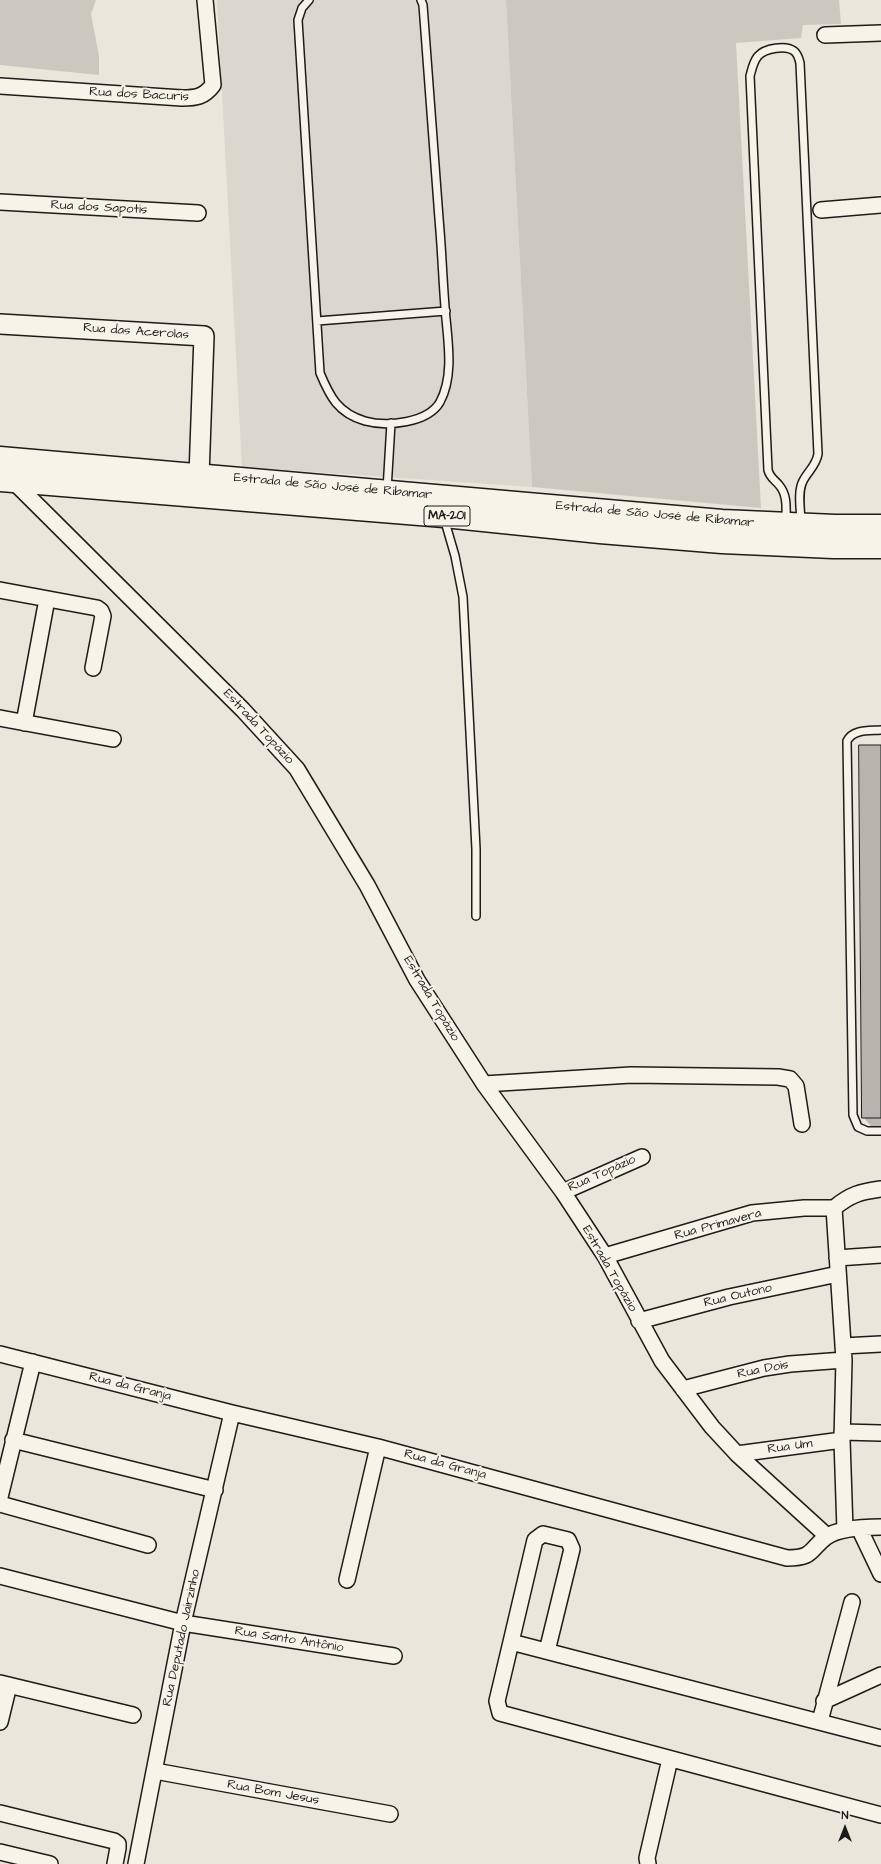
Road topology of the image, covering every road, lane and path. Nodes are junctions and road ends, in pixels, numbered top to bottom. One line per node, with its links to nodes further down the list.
1 (205, 0): 6 (street, Rua dos Bacuris)
2 (309, 0): 12 (lane)
3 (422, 0): 11 (lane)
4 (881, 33): 5 (street)
5 (825, 35)
6 (0, 86)
7 (0, 202): 10 (street, Rua dos Sapotis)
8 (881, 205): 9 (street)
9 (821, 210)
10 (198, 213)
11 (446, 312): 12 (lane); 14 (lane)
12 (317, 322): 14 (lane)
13 (0, 324): 16 (street, Rua das Acerolas)
14 (391, 423): 18 (lane)
15 (0, 458): 16 (main road, Estrada de São José de Ribamar / MA-201)
16 (199, 476): 18 (main road, Estrada de São José de Ribamar / MA-201)
17 (7, 480): 19 (main road, Estrada de São José de Ribamar / MA-201); 31 (street, Estrada Topázio)
18 (387, 491): 20 (main road, Estrada de São José de Ribamar / MA-201)
19 (444, 516): 22 (main road, Estrada de São José de Ribamar / MA-201); 30 (lane)
20 (793, 525): 20 (lane); 21 (main road, Estrada de São José de Ribamar / MA-201)
21 (881, 526)
22 (881, 546)
23 (0, 590): 24 (street)
24 (47, 599): 25 (street); 27 (street)
25 (94, 668)
26 (0, 718): 27 (street)
27 (24, 722): 29 (street)
28 (881, 730): 33 (lane)
29 (113, 739)
30 (476, 916)
31 (484, 1084): 32 (street); 36 (street, Estrada Topázio)
32 (802, 1124)
33 (881, 1131)
34 (642, 1157): 36 (street, Rua Topázio)
35 (881, 1189): 37 (street)
36 (563, 1192): 39 (street, Estrada Topázio)
37 (834, 1208): 39 (street, Rua Primavera); 40 (street)
38 (881, 1255): 40 (street)
39 (605, 1256): 42 (street, Estrada Topázio)
40 (837, 1258): 41 (street)
41 (838, 1274): 42 (street, Rua Outono); 44 (street)
42 (638, 1321): 47 (street, Estrada Topázio)
43 (881, 1344): 44 (street, Rua Dois)
44 (844, 1353): 47 (street, Rua Dois); 50 (street)
45 (0, 1354): 46 (street, Rua da Granja)
46 (33, 1362): 48 (street, Rua da Granja); 51 (street)
47 (683, 1389): 53 (street, Estrada Topázio)
48 (232, 1413): 52 (street, Rua da Granja); 54 (street, Rua Deputado Jairzinho)
49 (881, 1433): 50 (street, Rua Um)
50 (842, 1436): 53 (street, Rua Um); 58 (street)
51 (14, 1440): 54 (street); 55 (street)
52 (378, 1447): 59 (street, Rua da Granja); 63 (street)
53 (737, 1454): 59 (street, Estrada Topázio)
54 (215, 1490): 65 (street, Rua Deputado Jairzinho)
55 (0, 1497)
56 (0, 1504): 60 (street)
57 (881, 1527): 58 (street, Rua da Granja)
58 (852, 1529): 59 (street, Rua da Granja); 61 (street)
59 (827, 1536)
60 (148, 1545)
61 (881, 1574)
62 (0, 1576): 65 (street, Rua Santo Antônio)
63 (347, 1580)
64 (852, 1602): 71 (street)
65 (183, 1623): 68 (street, Rua Santo Antônio); 77 (street, Rua Deputado Jairzinho)
66 (511, 1642): 67 (street); 67 (street); 76 (street)
67 (548, 1651): 73 (street)
68 (394, 1656)
69 (881, 1675): 71 (street)
70 (4, 1684): 72 (street); 74 (street)
71 (824, 1701): 73 (street)
72 (133, 1715)
73 (820, 1721): 75 (street)
74 (0, 1722)
75 (881, 1738)
76 (670, 1759): 80 (street); 85 (street)
77 (155, 1771): 79 (street, Rua Bom Jesus); 84 (street, Rua Deputado Jairzinho)
78 (0, 1813): 83 (street)
79 (390, 1814)
80 (881, 1816)
81 (0, 1852): 82 (street)
82 (50, 1864)
83 (115, 1864)
84 (136, 1864)
85 (648, 1864)

